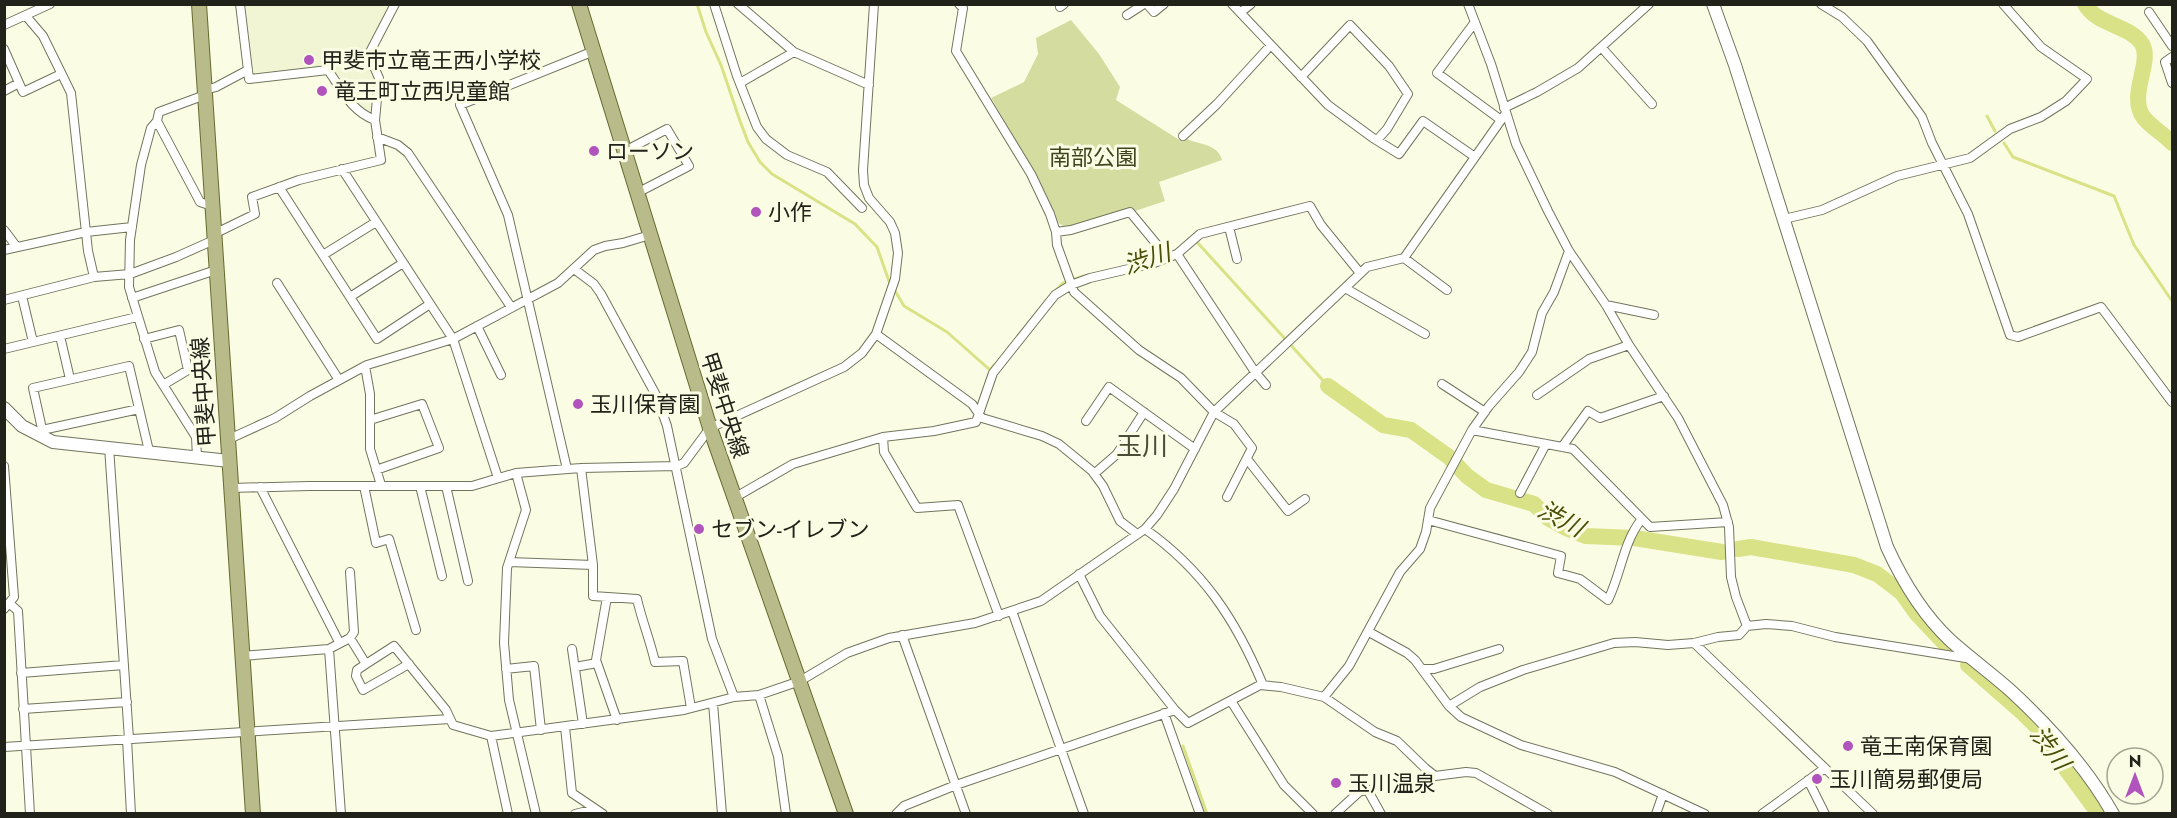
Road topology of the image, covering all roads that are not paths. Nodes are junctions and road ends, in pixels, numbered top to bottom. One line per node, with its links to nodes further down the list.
1 (199, 4): 40 (main road, 甲斐中央線)
2 (240, 4): 32 (street)
3 (394, 4): 43 (street)
4 (579, 4): 29 (main road, 甲斐中央線)
5 (714, 4): 36 (street)
6 (738, 4): 30 (street)
7 (874, 4): 38 (street)
8 (959, 4): 62 (street)
9 (1146, 4): 10 (street); 21 (street)
10 (1164, 4)
11 (1232, 4): 19 (street)
12 (1251, 4): 19 (street)
13 (1468, 4): 23 (street)
14 (1648, 4): 27 (street)
15 (1713, 4): 56 (street)
16 (1821, 4): 50 (street)
17 (2003, 4): 50 (street)
18 (46, 5): 22 (street)
19 (1240, 12): 25 (street)
20 (2150, 12): 26 (street)
21 (1127, 15)
22 (26, 16): 24 (street); 33 (street)
23 (1475, 22): 42 (street); 42 (street)
24 (4, 25)
25 (1270, 46): 34 (street); 45 (street)
26 (2172, 46)
27 (1602, 48): 41 (street); 42 (street)
28 (4, 49): 35 (street)
29 (594, 51): 48 (main road, 甲斐中央線); 85 (street)
30 (794, 52): 36 (street); 38 (street)
31 (2172, 57): 37 (street)
32 (248, 70): 40 (street); 43 (street)
33 (62, 74): 35 (street); 61 (street)
34 (1301, 77): 47 (street); 47 (street)
35 (19, 83): 39 (street)
36 (740, 83): 55 (street)
37 (2172, 83)
38 (869, 85): 94 (street)
39 (4, 91)
40 (205, 93): 44 (street); 54 (main road, 甲斐中央線)
41 (1652, 104)
42 (1504, 113): 49 (street); 67 (street)
43 (375, 120): 46 (street)
44 (157, 121): 54 (street); 58 (street)
45 (1183, 136)
46 (378, 137): 51 (street); 90 (street)
47 (1377, 140): 49 (street)
48 (624, 151): 53 (main road, 甲斐中央線); 53 (street)
49 (1475, 157): 71 (street)
50 (1942, 165): 56 (street); 112 (street)
51 (342, 169): 52 (street); 57 (street)
52 (279, 187): 64 (street); 69 (street)
53 (637, 193): 63 (main road, 甲斐中央線)
54 (213, 206): 64 (main road, 甲斐中央線)
55 (862, 208)
56 (1784, 219): 177 (street)
57 (376, 222): 69 (street); 73 (street)
58 (132, 227): 61 (street); 77 (street)
59 (1229, 227): 68 (street); 72 (street); 76 (street)
60 (4, 230): 65 (street)
61 (86, 232): 65 (street); 78 (street)
62 (1056, 232): 70 (street); 80 (street)
63 (650, 235): 74 (street); 121 (main road, 甲斐中央線)
64 (214, 237): 75 (main road, 甲斐中央線); 77 (street)
65 (16, 246): 66 (street)
66 (4, 250)
67 (1569, 251): 89 (street); 117 (street)
68 (1177, 254): 70 (street); 103 (street)
69 (323, 255): 84 (street)
70 (1168, 258): 80 (street)
71 (1404, 258): 76 (street); 82 (street)
72 (1237, 259)
73 (403, 263): 84 (street); 88 (street)
74 (574, 269): 85 (street); 135 (street)
75 (216, 270): 86 (street); 125 (main road, 甲斐中央線)
76 (1360, 273): 81 (street)
77 (130, 274): 78 (street); 86 (street)
78 (94, 277): 83 (street)
79 (277, 283): 106 (street)
80 (1071, 285): 116 (street); 118 (street)
81 (1345, 288): 95 (street); 103 (street)
82 (1448, 290)
83 (22, 296): 87 (street); 99 (street)
84 (350, 297): 88 (street)
85 (529, 297): 90 (street); 137 (street)
86 (132, 298): 92 (street)
87 (4, 300)
88 (430, 304): 98 (street)
89 (1606, 305): 91 (street); 100 (street)
90 (511, 308): 93 (street)
91 (1654, 315)
92 (137, 317): 96 (street); 97 (street)
93 (477, 326): 98 (street); 104 (street)
94 (876, 334): 118 (street); 121 (street)
95 (1425, 334)
96 (60, 336): 99 (street); 105 (street)
97 (144, 339): 108 (street); 108 (street)
98 (453, 339): 102 (street); 141 (street)
99 (33, 342): 101 (street)
100 (1629, 345): 110 (street); 111 (street)
101 (4, 349)
102 (365, 366): 106 (street); 119 (street)
103 (1255, 372): 109 (street); 116 (street)
104 (501, 375)
105 (70, 379): 114 (street); 123 (street)
106 (339, 380): 125 (street)
107 (1442, 384): 117 (street)
108 (163, 385): 131 (street)
109 (1266, 385)
110 (1537, 395)
111 (1664, 396): 128 (street); 154 (street)
112 (2172, 402)
113 (4, 408): 123 (street)
114 (139, 409): 123 (street); 130 (street)
115 (1144, 412): 120 (street); 129 (street); 140 (street)
116 (1214, 412): 129 (street); 132 (street)
117 (1485, 412): 122 (street)
118 (980, 416): 124 (street); 140 (street)
119 (370, 420): 138 (street); 138 (street)
120 (1086, 421)
121 (710, 428): 135 (street); 150 (main road, 甲斐中央線)
122 (1472, 430): 126 (street); 152 (street)
123 (43, 434): 127 (street)
124 (883, 437): 150 (street); 165 (street)
125 (227, 440): 133 (main road, 甲斐中央線)
126 (1546, 444): 128 (street); 148 (street)
127 (109, 447): 130 (street); 181 (street)
128 (1562, 447): 153 (street)
129 (1195, 449): 155 (street)
130 (149, 451): 131 (street)
131 (197, 457): 133 (street)
132 (1247, 459): 149 (street); 151 (street)
133 (229, 461): 147 (main road, 甲斐中央線)
134 (4, 466): 163 (street)
135 (677, 466): 136 (street); 189 (street)
136 (581, 468): 137 (street); 157 (street)
137 (567, 469): 139 (street)
138 (376, 470): 142 (street)
139 (516, 473): 141 (street); 156 (street)
140 (1094, 474): 155 (street)
141 (498, 478): 145 (street)
142 (381, 485): 143 (street); 144 (street)
143 (364, 486): 146 (street); 167 (street)
144 (420, 486): 145 (street); 160 (street)
145 (446, 486): 161 (street)
146 (260, 487): 147 (street); 171 (street)
147 (231, 488): 176 (main road, 甲斐中央線)
148 (1520, 493)
149 (1227, 497)
150 (734, 498): 186 (main road, 甲斐中央線)
151 (1305, 499)
152 (1428, 520): 153 (street); 168 (street)
153 (1641, 520): 154 (street)
154 (1728, 522): 166 (street)
155 (1141, 531): 159 (street); 187 (street)
156 (509, 562): 157 (street); 183 (street)
157 (593, 565): 162 (street)
158 (350, 572): 170 (street)
159 (1079, 574): 164 (street); 197 (street)
160 (442, 576)
161 (468, 581)
162 (607, 597): 178 (street); 195 (street)
163 (7, 606): 185 (street)
164 (1012, 611): 165 (street); 211 (street)
165 (999, 616): 169 (street)
166 (1747, 626): 172 (street); 177 (street)
167 (416, 630)
168 (1369, 632): 184 (street); 190 (street)
169 (902, 635): 186 (street); 214 (street)
170 (350, 638): 171 (street); 179 (street)
171 (339, 642): 174 (street)
172 (1694, 643): 194 (street); 212 (street)
173 (572, 648): 182 (street)
174 (329, 649): 176 (street); 202 (street)
175 (1499, 649): 184 (street)
176 (242, 656): 205 (main road, 甲斐中央線)
177 (1973, 659): 240 (street)
178 (597, 663): 182 (street); 200 (street)
179 (366, 664): 180 (street); 180 (street)
180 (409, 664): 199 (street)
181 (124, 665): 185 (street); 192 (street)
182 (575, 667): 201 (street)
183 (506, 669): 204 (street); 206 (street)
184 (1422, 669): 194 (street)
185 (21, 673): 196 (street)
186 (800, 681): 188 (street); 226 (main road, 甲斐中央線)
187 (1263, 685): 190 (street); 191 (street)
188 (759, 695): 189 (street); 225 (street)
189 (734, 697): 193 (street)
190 (1324, 698): 234 (street)
191 (1231, 701): 197 (street); 231 (street)
192 (127, 702): 196 (street); 208 (street)
193 (713, 703): 195 (street); 224 (street)
194 (1449, 706): 215 (street)
195 (691, 708): 200 (street)
196 (23, 709): 209 (street)
197 (1175, 710): 198 (street)
198 (1164, 713): 211 (street); 230 (street)
199 (450, 719): 202 (street); 207 (street)
200 (617, 720): 201 (street)
201 (583, 724): 203 (street)
202 (335, 726): 205 (street); 220 (street)
203 (565, 727): 204 (street); 216 (street)
204 (541, 730): 206 (street)
205 (247, 731): 208 (street); 219 (main road, 甲斐中央線)
206 (518, 733): 207 (street); 222 (street)
207 (491, 736): 221 (street)
208 (128, 739): 209 (street); 218 (street)
209 (25, 746): 210 (street); 217 (street)
210 (4, 747)
211 (1061, 748): 214 (street); 229 (street)
212 (1825, 768): 213 (street); 239 (street)
213 (1808, 780): 237 (street); 238 (street)
214 (956, 786): 227 (street); 228 (street)
215 (1663, 794): 235 (street); 236 (street)
216 (599, 811): 223 (street)
217 (30, 813)
218 (131, 813)
219 (252, 813)
220 (341, 813)
221 (508, 813)
222 (536, 813)
223 (575, 813)
224 (722, 813)
225 (786, 813)
226 (846, 813)
227 (896, 813)
228 (966, 813)
229 (1084, 813)
230 (1200, 813)
231 (1313, 813)
232 (1335, 813): 233 (street)
233 (1381, 813)
234 (1548, 813)
235 (1656, 813)
236 (1704, 813)
237 (1762, 813)
238 (1825, 813)
239 (1873, 813)
240 (2114, 813)

